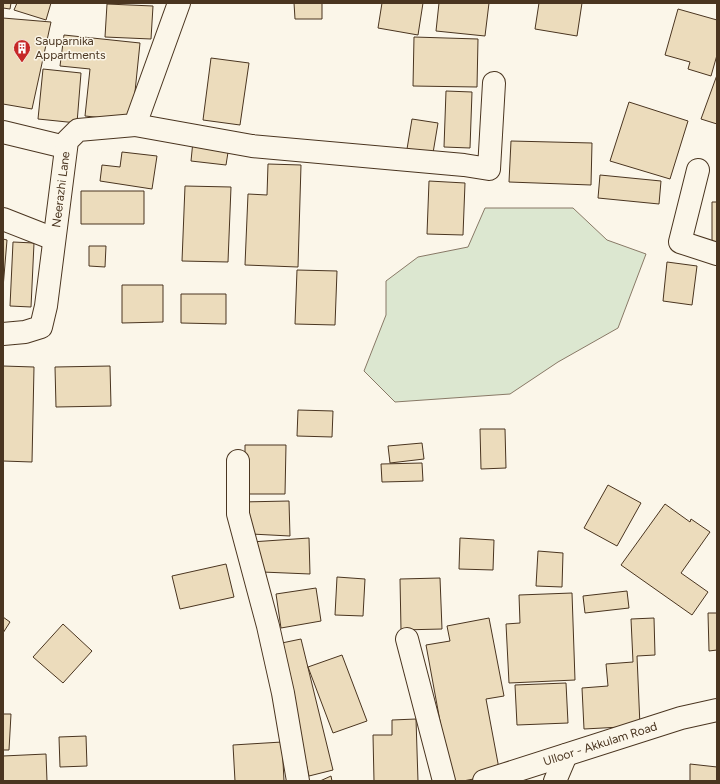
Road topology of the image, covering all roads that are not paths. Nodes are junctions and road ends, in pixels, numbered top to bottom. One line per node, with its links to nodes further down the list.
1 (178, 3): 3 (street)
2 (494, 83): 3 (street, Neerazhi Lane)
3 (135, 124): 5 (street, Neerazhi Lane)
4 (3, 132): 5 (street)
5 (65, 147): 8 (street, Neerazhi Lane)
6 (698, 170): 9 (street)
7 (3, 219): 8 (street)
8 (54, 239): 10 (street, Neerazhi Lane)
9 (717, 254)
10 (3, 334)
11 (238, 461): 15 (street)
12 (407, 639): 16 (street)
13 (717, 710): 14 (street, Ulloor - Akkulam Road)
14 (566, 755): 17 (street, Ulloor - Akkulam Road); 18 (street)
15 (298, 781)
16 (444, 781)
17 (484, 781)
18 (555, 781)

